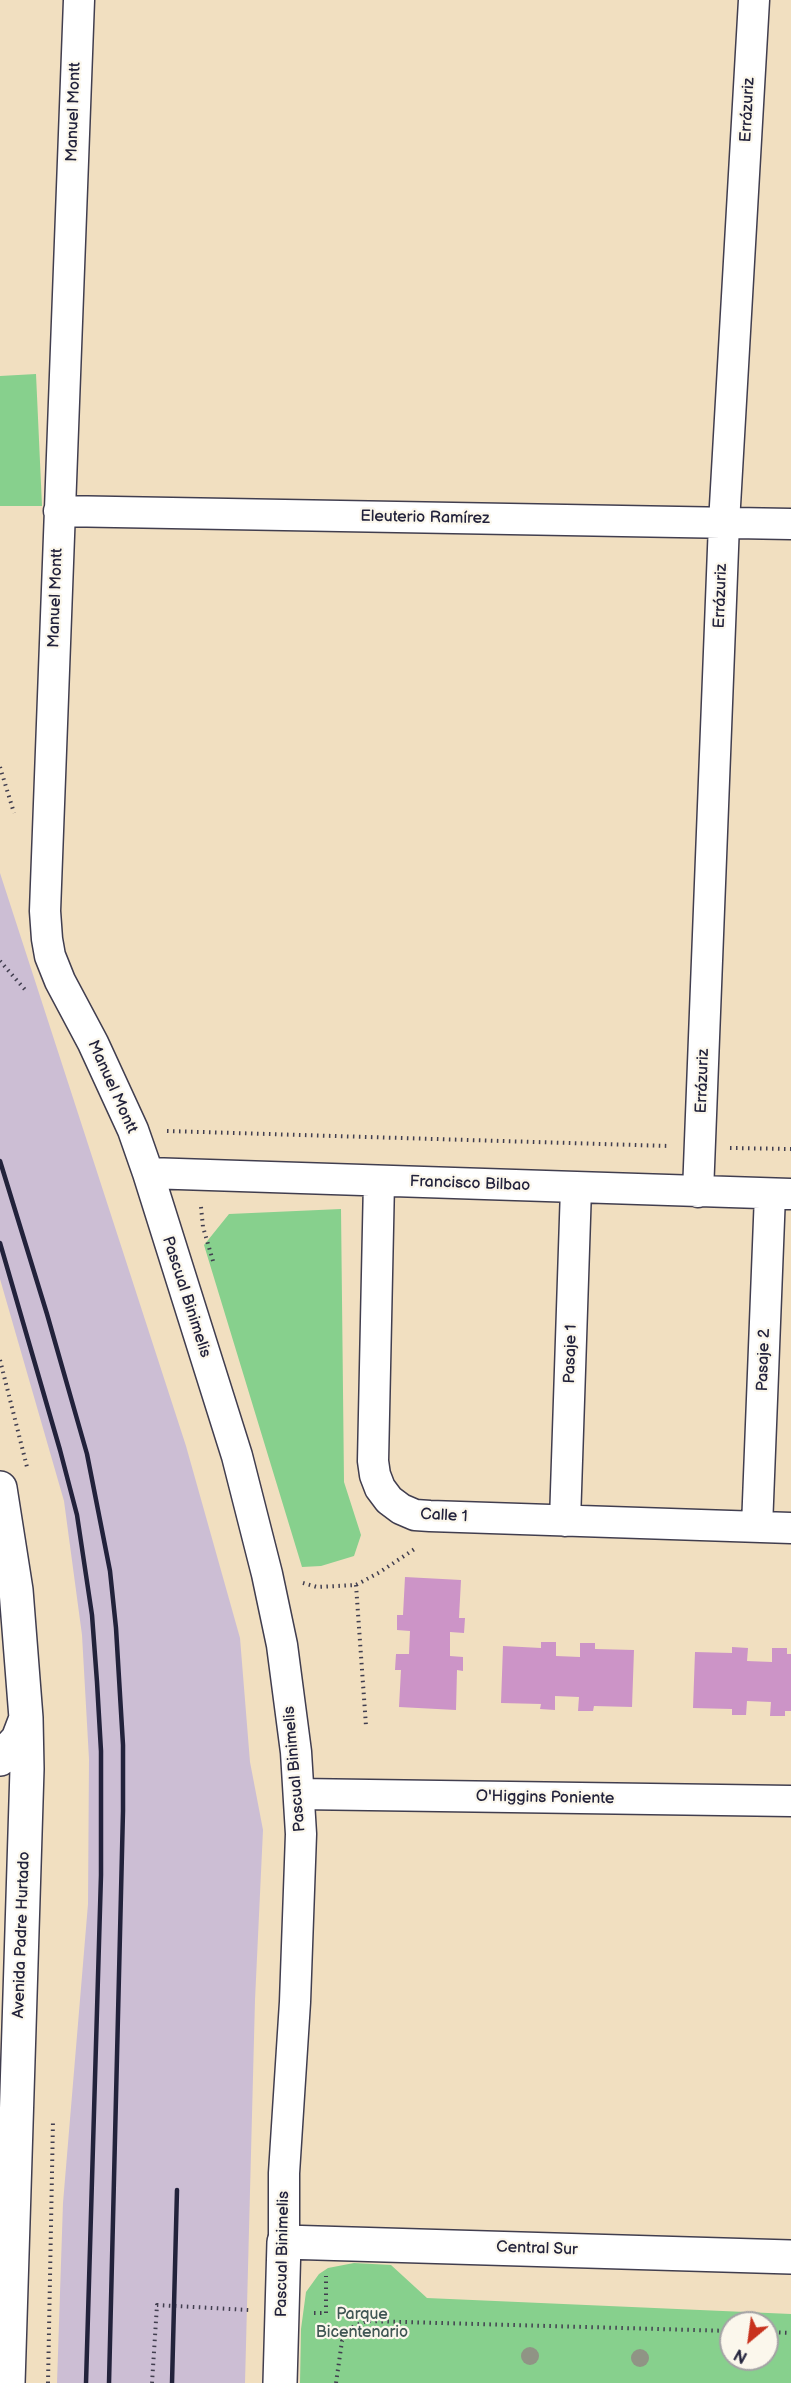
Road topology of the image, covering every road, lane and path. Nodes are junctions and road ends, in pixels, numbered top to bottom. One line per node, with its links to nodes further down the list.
1 (79, 0): 3 (street, Manuel Montt)
2 (754, 0): 4 (street, Errázuriz)
3 (59, 511): 4 (street, Eleuterio Ramírez); 6 (street, Manuel Montt)
4 (724, 523): 5 (street, Eleuterio Ramírez); 7 (street, Errázuriz)
5 (791, 524)
6 (133, 1130): 7 (path); 9 (street, Manuel Montt)
7 (700, 1147): 8 (path); 12 (street, Errázuriz)
8 (791, 1149)
9 (148, 1173): 10 (street, Francisco Bilbao); 19 (street, Pascual Binimelis)
10 (379, 1181): 11 (street, Francisco Bilbao); 15 (street, Calle 1)
11 (576, 1188): 12 (street, Francisco Bilbao); 16 (street, Pasaje 1)
12 (698, 1192): 13 (street, Francisco Bilbao)
13 (780, 1194): 17 (street, Pasaje 2)
14 (0, 1488): 21 (main road, Avenida Padre Hurtado)
15 (430, 1516): 16 (street, Calle 1); 20 (path)
16 (565, 1521): 17 (street, Calle 1)
17 (757, 1527): 18 (street, Calle 1)
18 (791, 1528)
19 (267, 1574): 20 (path); 24 (street, Pascual Binimelis)
20 (356, 1585): 22 (path)
21 (26, 1718): 23 (main road); 30 (main road, Avenida Padre Hurtado)
22 (366, 1726)
23 (0, 1759)
24 (299, 1794): 25 (street, O'Higgins Poniente); 26 (street, Pascual Binimelis)
25 (791, 1802)
26 (284, 2242): 27 (main road, Central Sur); 32 (main road, Pascual Binimelis)
27 (791, 2257)
28 (157, 2306): 31 (path)
29 (719, 2331): 33 (path)
30 (8, 2383)
31 (152, 2383)
32 (280, 2383)
33 (336, 2383)

